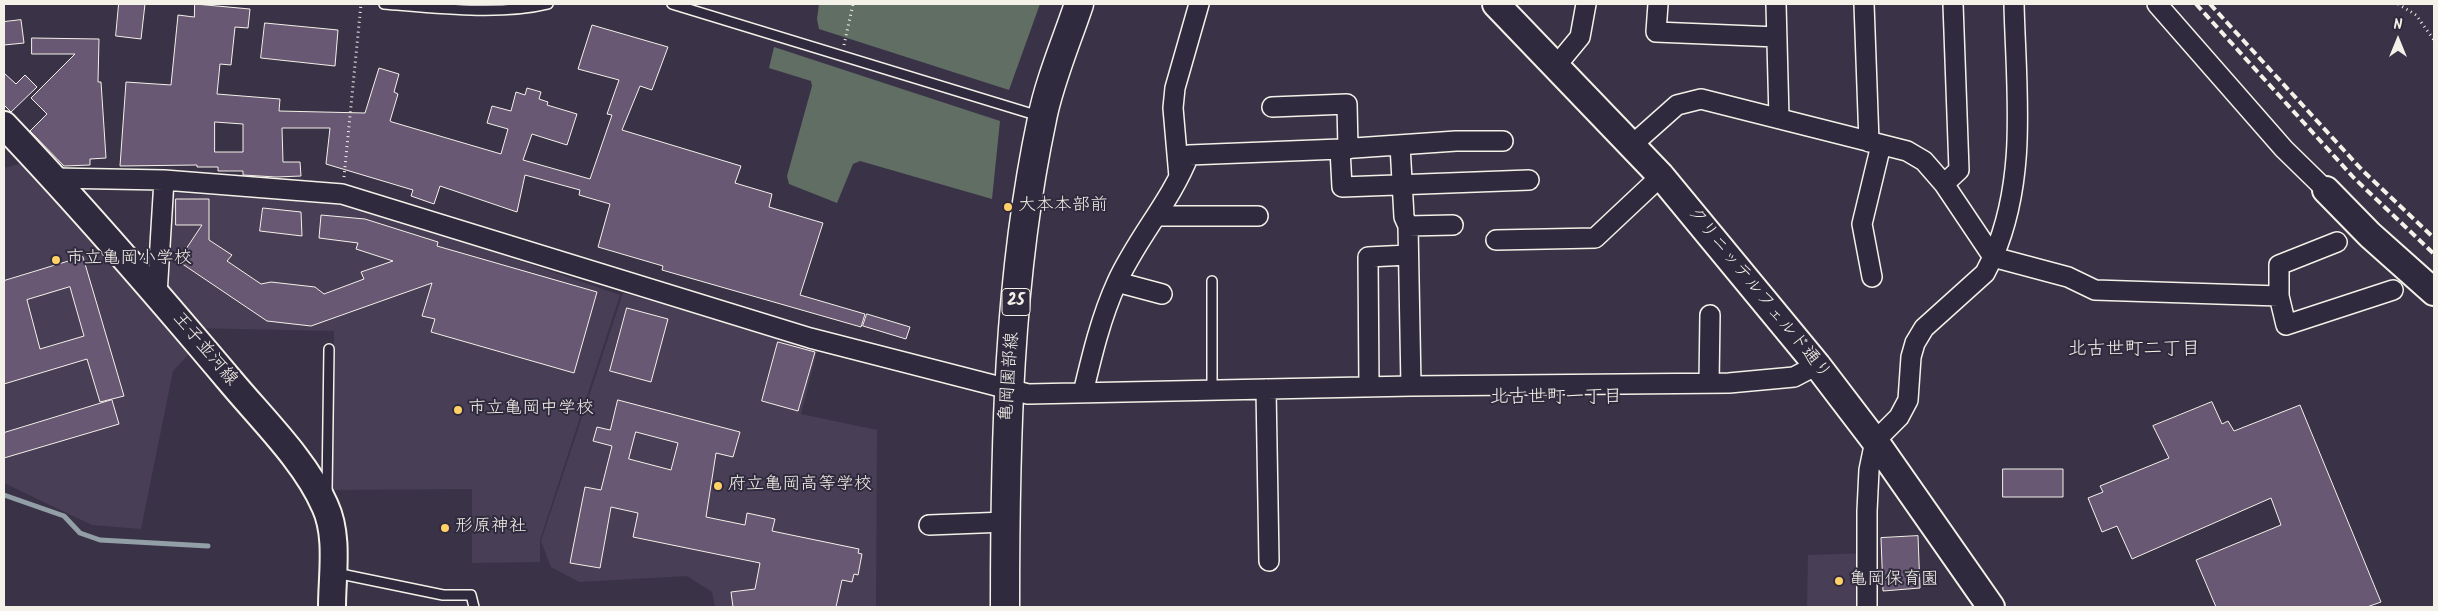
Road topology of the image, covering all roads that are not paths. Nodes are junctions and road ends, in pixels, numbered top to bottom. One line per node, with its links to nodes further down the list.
1 (384, 4): 2 (lane)
2 (548, 4)
3 (672, 4): 17 (lane)
4 (1079, 4): 17 (main road, 亀岡園部線 / 25)
5 (1199, 4): 29 (street)
6 (1496, 4): 15 (street, クリニッテルフェルド通り)
7 (1586, 4): 15 (street)
8 (1658, 4): 14 (street)
9 (1776, 4): 14 (street)
10 (1864, 4): 21 (street)
11 (1953, 4): 30 (street)
12 (2014, 4): 40 (street)
13 (2157, 4): 32 (street)
14 (1777, 37): 18 (street)
15 (1556, 66): 23 (street, クリニッテルフェルド通り)
16 (1272, 107): 24 (street)
17 (1042, 116): 55 (main road, 亀岡園部線 / 25)
18 (1779, 118): 21 (street); 23 (street)
19 (4, 125): 26 (street, 王子並河線)
20 (1503, 141): 22 (street)
21 (1875, 143): 30 (street); 41 (street)
22 (1400, 145): 24 (street); 31 (street)
23 (1632, 145): 25 (street, クリニッテルフェルド通り)
24 (1344, 149): 29 (street); 31 (street)
25 (1661, 176): 37 (street); 51 (street, クリニッテルフェルド通り)
26 (54, 178): 27 (street); 47 (street, 王子並河線)
27 (164, 180): 47 (street); 55 (street)
28 (1529, 180): 31 (street)
29 (1179, 181): 33 (street)
30 (1944, 184): 40 (street)
31 (1402, 185): 36 (street)
32 (2326, 190): 45 (street)
33 (1156, 216): 34 (street); 43 (street)
34 (1258, 216)
35 (1453, 225): 36 (street)
36 (1408, 226): 39 (street)
37 (1496, 240)
38 (2338, 242): 48 (street)
39 (1408, 255): 53 (street); 54 (street)
40 (1993, 257): 48 (street); 59 (street)
41 (1872, 278)
42 (1212, 281): 57 (lane)
43 (1117, 282): 46 (street); 58 (street)
44 (2393, 290): 48 (street)
45 (2434, 292)
46 (1162, 294)
47 (157, 295): 60 (street, 王子並河線)
48 (2279, 296)
49 (1710, 315): 52 (street)
50 (329, 349): 60 (lane)
51 (1817, 364): 52 (street); 59 (street, クリニッテルフェルド通り)
52 (1709, 383): 54 (street)
53 (1369, 386): 54 (street); 56 (street)
54 (1411, 386)
55 (1008, 389): 58 (street); 61 (main road, 亀岡園部線 / 25)
56 (1266, 389): 57 (street); 63 (street)
57 (1212, 390): 58 (street)
58 (1083, 393)
59 (1875, 441): 68 (street); 69 (street, クリニッテルフェルド通り)
60 (326, 508): 64 (street, 王子並河線)
61 (1005, 522): 62 (street); 67 (main road, 亀岡園部線 / 25)
62 (929, 525)
63 (1269, 561)
64 (332, 572): 65 (street, 王子並河線); 66 (lane)
65 (332, 607)
66 (474, 607)
67 (1005, 607)
68 (1867, 607)
69 (1990, 607)

